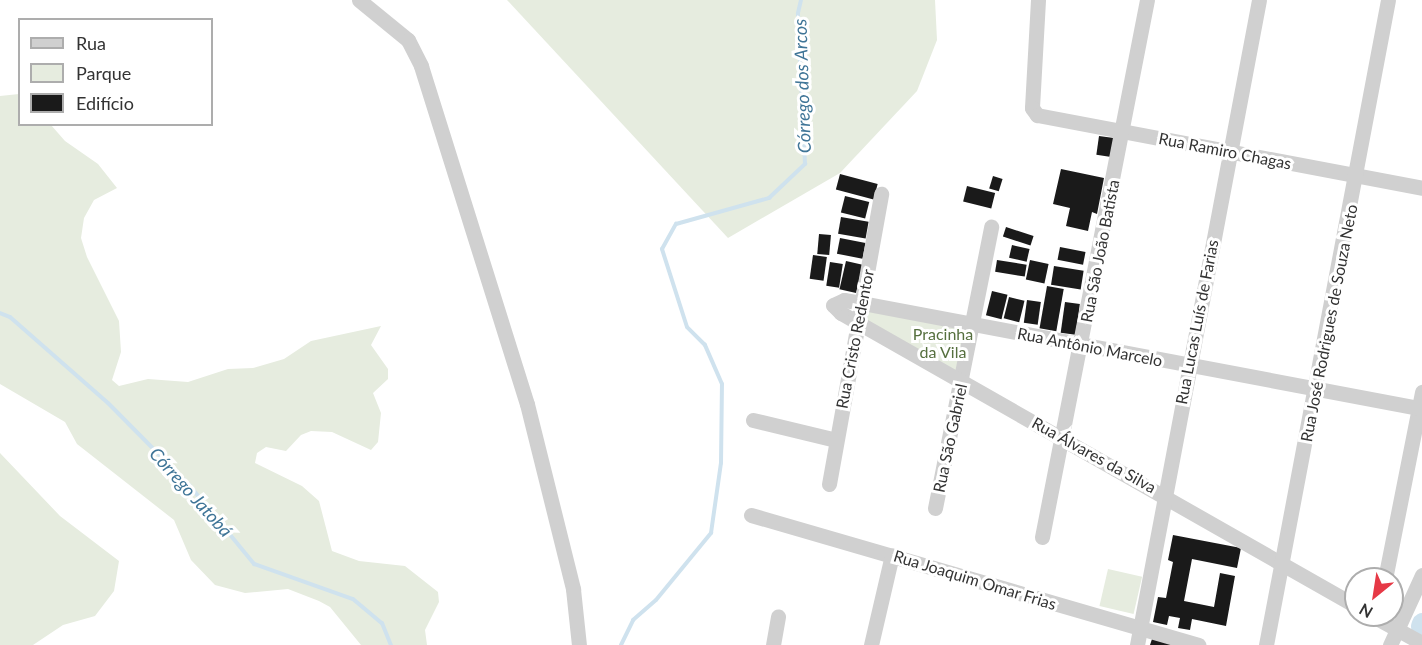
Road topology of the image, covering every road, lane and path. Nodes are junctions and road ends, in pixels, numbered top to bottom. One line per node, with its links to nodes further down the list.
1 (359, 0): 40 (street)
2 (1038, 0): 6 (street, Rua Ramiro Chagas)
3 (1147, 0): 6 (street, Rua São João Batista)
4 (1259, 0): 7 (street, Rua Lucas Luís de Farias)
5 (1388, 0): 8 (street, Rua José Rodrigues de Souza Neto)
6 (1122, 131): 7 (street, Rua Ramiro Chagas); 16 (street, Rua São João Batista)
7 (1230, 152): 8 (street, Rua Ramiro Chagas); 17 (street, Rua Lucas Luís de Farias)
8 (1357, 176): 9 (street, Rua Ramiro Chagas); 19 (street, Rua José Rodrigues de Souza Neto)
9 (1422, 188)
10 (881, 194): 12 (street, Rua Cristo Redentor)
11 (991, 227): 15 (street, Rua São Gabriel)
12 (862, 303): 13 (street, Rua Antônio Marcelo); 14 (street, Rua Cristo Redentor); 15 (street, Rua Antônio Marcelo)
13 (833, 305): 14 (street, Rua Álvares da Silva)
14 (858, 322): 18 (street, Rua Álvares da Silva); 24 (street, Rua Cristo Redentor)
15 (971, 325): 16 (street, Rua Antônio Marcelo); 18 (street, Rua São Gabriel)
16 (1082, 345): 17 (street, Rua Antônio Marcelo); 23 (street, Rua São João Batista)
17 (1188, 366): 19 (street, Rua Antônio Marcelo); 26 (street, Rua Lucas Luís de Farias)
18 (962, 380): 23 (street, Rua Álvares da Silva); 27 (street, Rua São Gabriel)
19 (1317, 389): 21 (street, Rua Antônio Marcelo); 31 (street, Rua José Rodrigues de Souza Neto)
20 (1422, 392): 21 (street)
21 (1419, 408): 32 (street)
22 (753, 420): 24 (street)
23 (1062, 437): 26 (street, Rua Álvares da Silva); 29 (street, Rua São João Batista)
24 (836, 440): 25 (street, Rua Cristo Redentor)
25 (829, 484)
26 (1164, 494): 31 (street, Rua Álvares da Silva); 38 (street, Rua Lucas Luís de Farias)
27 (935, 508)
28 (751, 515): 30 (street, Rua Joaquim Omar Frias)
29 (1042, 537)
30 (892, 555): 38 (street, Rua Joaquim Omar Frias); 42 (street)
31 (1283, 564): 34 (street, Rua Álvares da Silva); 44 (street, Rua José Rodrigues de Souza Neto)
32 (1387, 567)
33 (1422, 575): 37 (street)
34 (1344, 599)
35 (778, 616): 41 (street)
36 (1393, 627): 37 (street)
37 (1400, 631): 39 (street); 45 (street)
38 (1139, 637): 43 (street, Rua Joaquim Omar Frias)
39 (1422, 643)
40 (579, 645)
41 (773, 645)
42 (871, 645)
43 (1199, 645)
44 (1266, 645)
45 (1390, 645)

